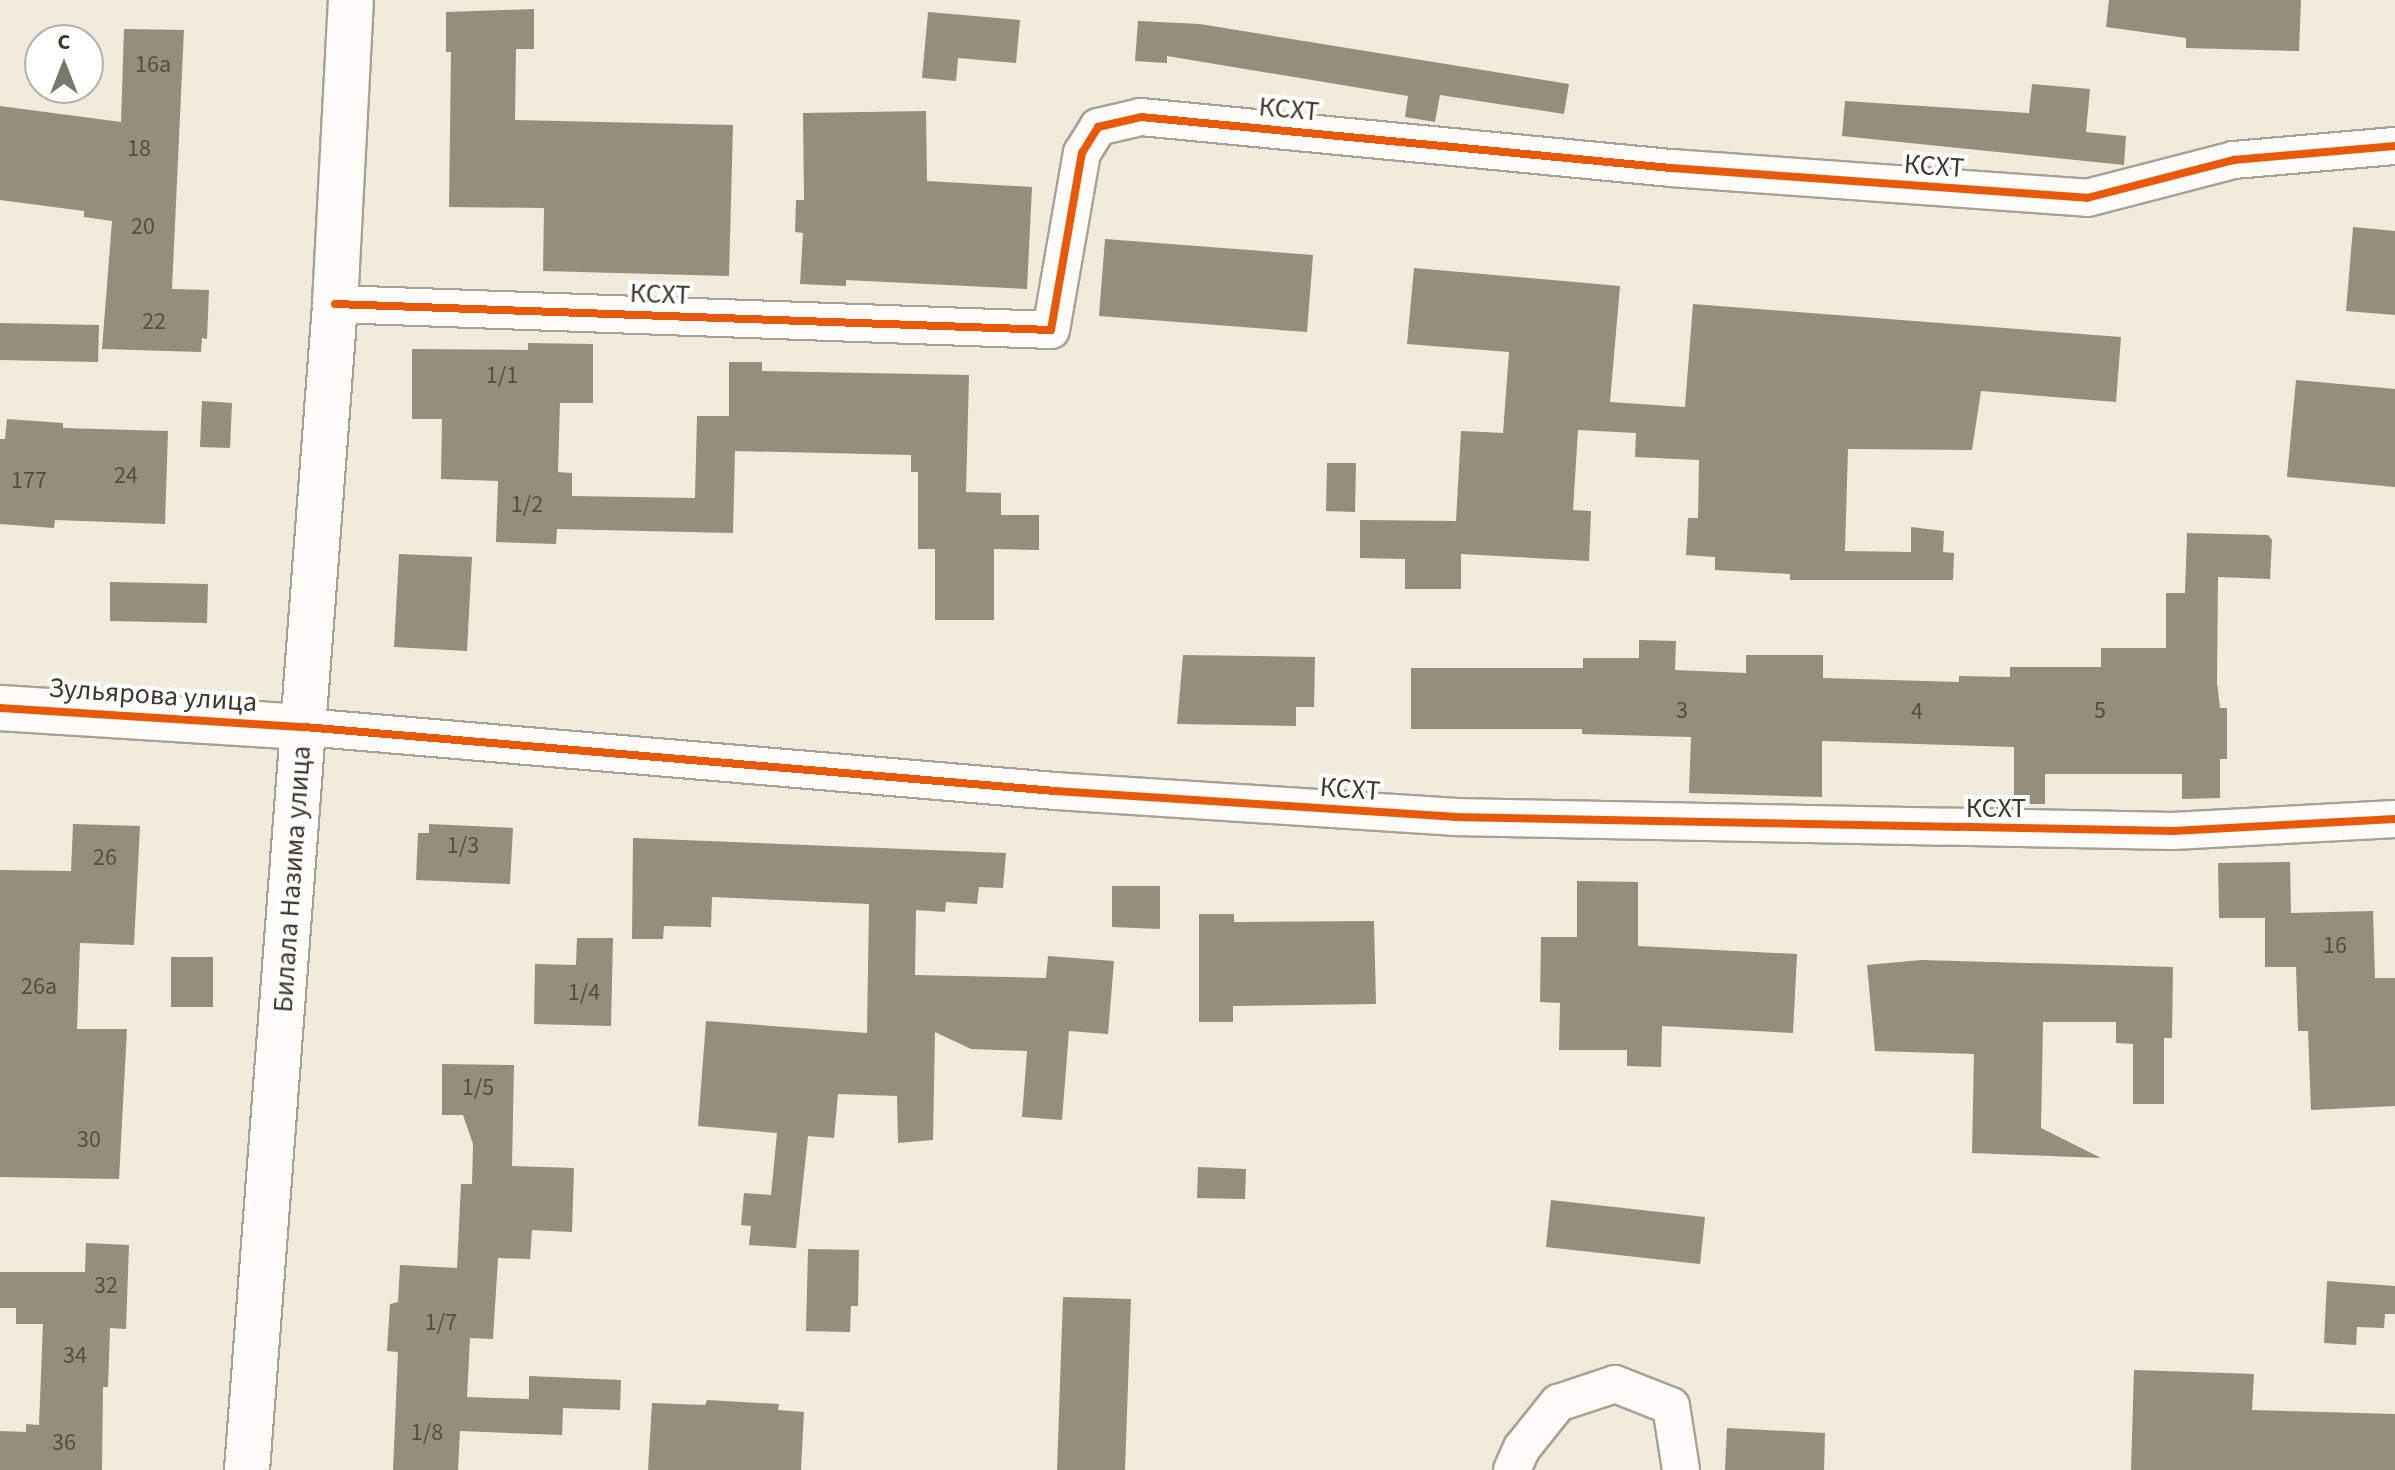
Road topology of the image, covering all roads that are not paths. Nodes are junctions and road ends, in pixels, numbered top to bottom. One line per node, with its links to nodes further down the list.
1 (351, 0): 3 (street, Билала Назима улица)
2 (2395, 146): 3 (street, КСХТ)
3 (335, 304): 5 (street, Билала Назима улица)
4 (0, 708): 5 (street, Зульярова улица)
5 (304, 727): 6 (street, КСХТ); 7 (street, Билала Назима улица)
6 (2395, 819)
7 (247, 1470)
8 (1512, 1470): 9 (street)
9 (1681, 1470)

